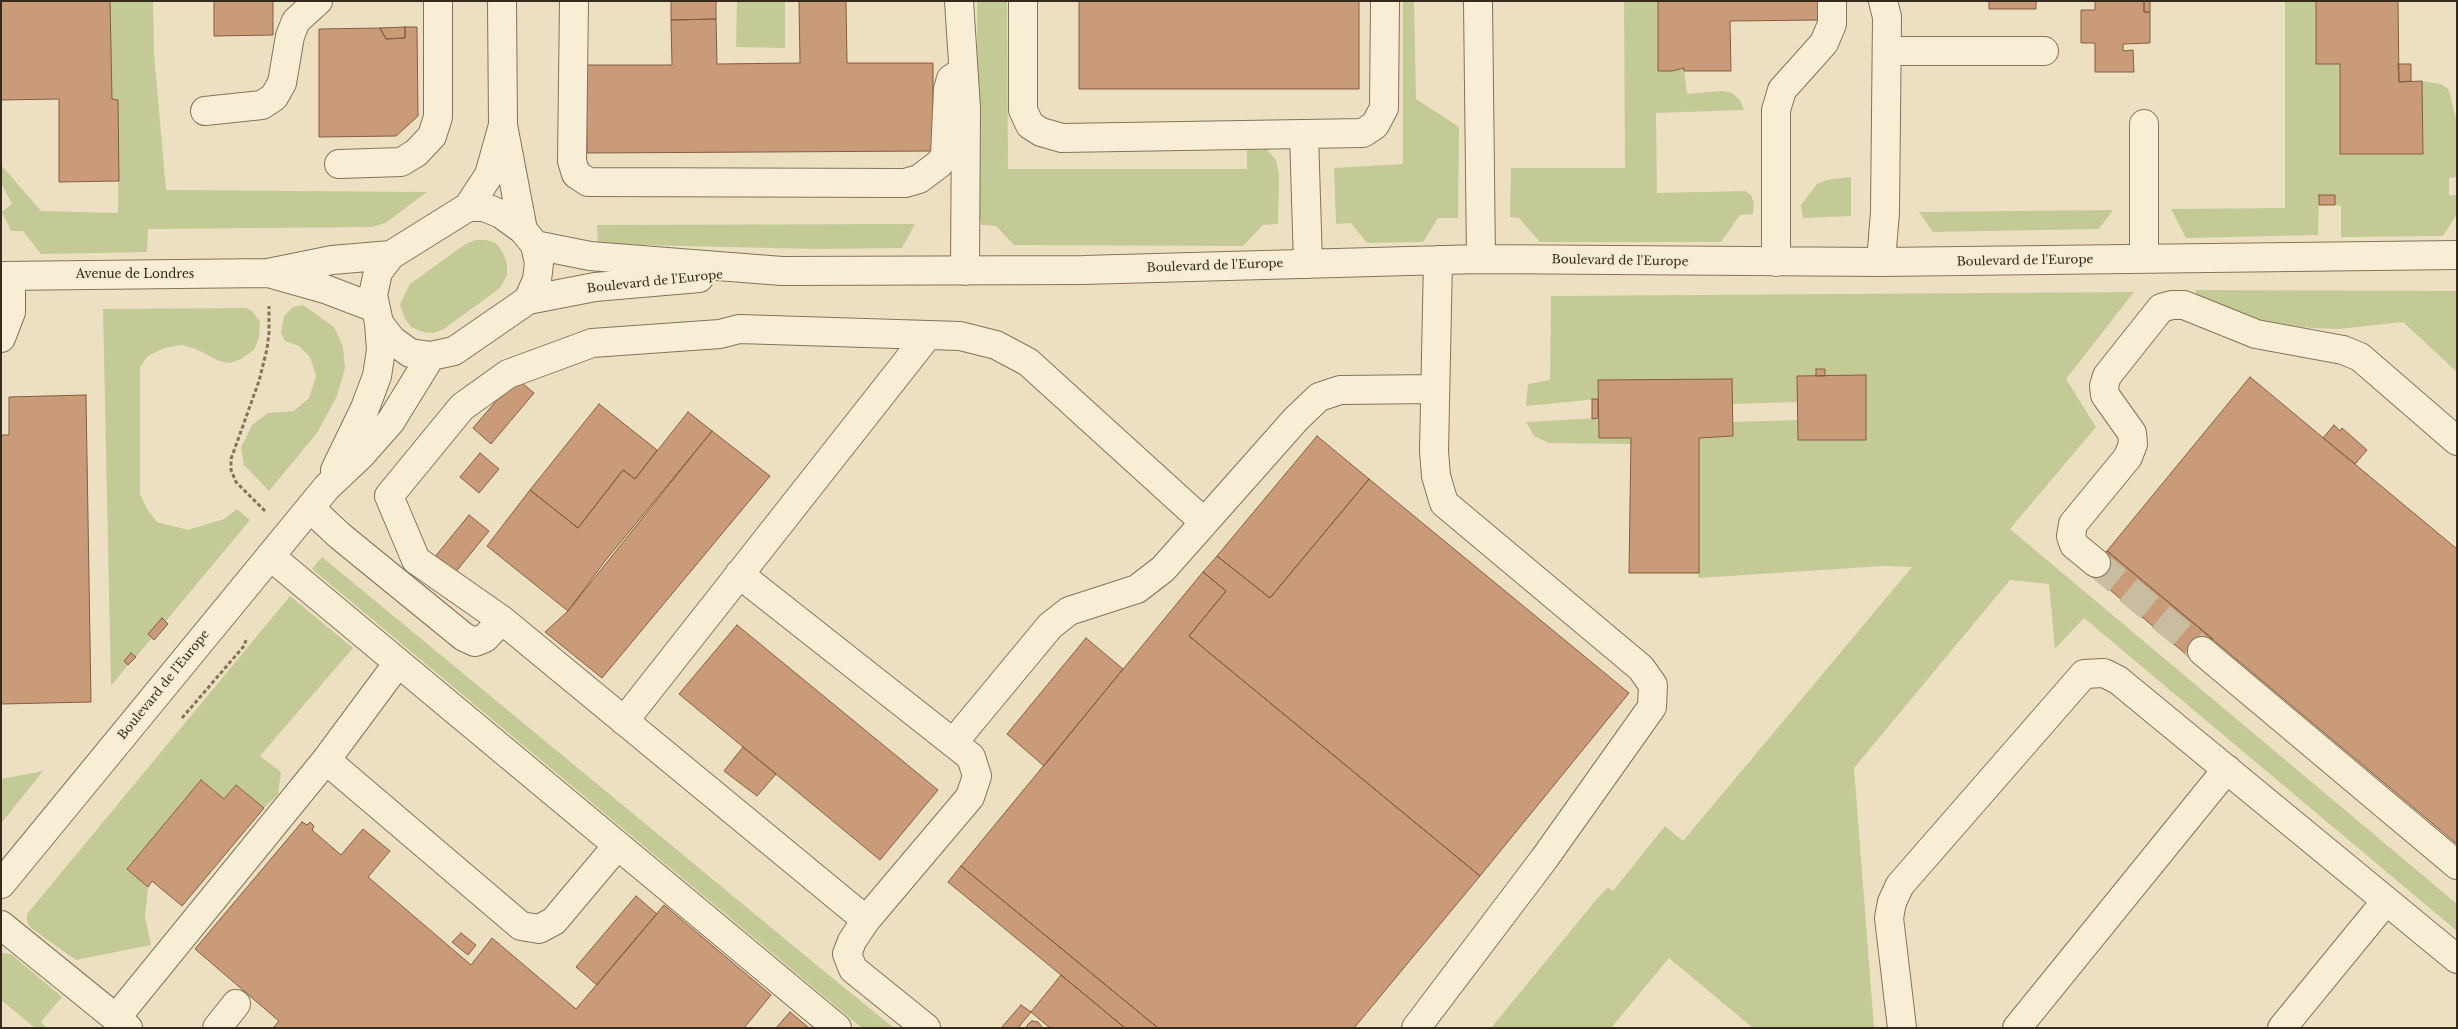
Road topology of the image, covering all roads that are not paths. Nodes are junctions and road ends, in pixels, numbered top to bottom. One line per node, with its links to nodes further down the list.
1 (318, 1): 14 (street)
2 (438, 1): 18 (street)
3 (502, 1): 16 (street)
4 (574, 1): 13 (street)
5 (959, 1): 13 (street)
6 (1023, 1): 17 (street)
7 (1385, 1): 17 (street)
8 (1478, 1): 23 (street)
9 (1832, 1): 26 (street)
10 (1884, 1): 12 (street)
11 (2044, 50): 12 (street)
12 (1887, 51): 27 (street)
13 (963, 71): 30 (street)
14 (204, 111)
15 (2144, 124): 24 (street)
16 (504, 125): 19 (street); 20 (street)
17 (1304, 134): 28 (street)
18 (339, 164)
19 (468, 206): 20 (street); 21 (street)
20 (529, 238): 29 (street, Boulevard de l'Europe); 33 (street)
21 (391, 255): 32 (street, Avenue de Londres); 34 (street)
22 (2457, 255): 24 (street, Boulevard de l'Europe)
23 (1481, 259): 25 (street, Boulevard de l'Europe); 26 (street, Boulevard de l'Europe)
24 (2144, 259): 27 (street, Boulevard de l'Europe)
25 (1438, 260): 28 (street, Boulevard de l'Europe); 38 (street)
26 (1776, 262): 27 (street, Boulevard de l'Europe)
27 (1881, 262)
28 (1308, 264): 30 (street, Boulevard de l'Europe)
29 (782, 271): 30 (street, Boulevard de l'Europe); 33 (street, Boulevard de l'Europe)
30 (965, 271)
31 (6, 276): 32 (street, Avenue de Londres); 36 (street)
32 (268, 286): 34 (street, Avenue de Londres)
33 (528, 300): 37 (street)
34 (377, 316): 37 (street); 40 (street, Boulevard de l'Europe)
35 (928, 334): 42 (street); 45 (street); 46 (street)
36 (1, 338)
37 (431, 356): 40 (street, Boulevard de l'Europe)
38 (1435, 389): 42 (street); 65 (street)
39 (2457, 442): 44 (street)
40 (327, 487): 41 (street, Boulevard de l'Europe)
41 (310, 508): 43 (street, Boulevard de l'Europe); 46 (street)
42 (1204, 522): 50 (street)
43 (270, 556): 48 (street); 55 (street, Boulevard de l'Europe)
44 (2096, 563)
45 (739, 574): 49 (street); 50 (street)
46 (502, 620): 49 (street)
47 (2202, 651): 54 (street)
48 (398, 663): 51 (street); 53 (street)
49 (624, 721): 57 (street)
50 (953, 743): 57 (street)
51 (326, 760): 53 (street); 61 (street)
52 (2226, 769): 56 (street); 66 (street); 67 (street)
53 (618, 846): 63 (street)
54 (2457, 865)
55 (1, 883)
56 (2386, 901): 59 (street); 68 (street)
57 (866, 920): 64 (street)
58 (1, 925): 61 (street)
59 (2457, 959)
60 (236, 1004): 62 (street)
61 (122, 1023)
62 (217, 1028)
63 (837, 1028)
64 (926, 1028)
65 (1416, 1028)
66 (1902, 1028)
67 (2017, 1028)
68 (2282, 1028)

